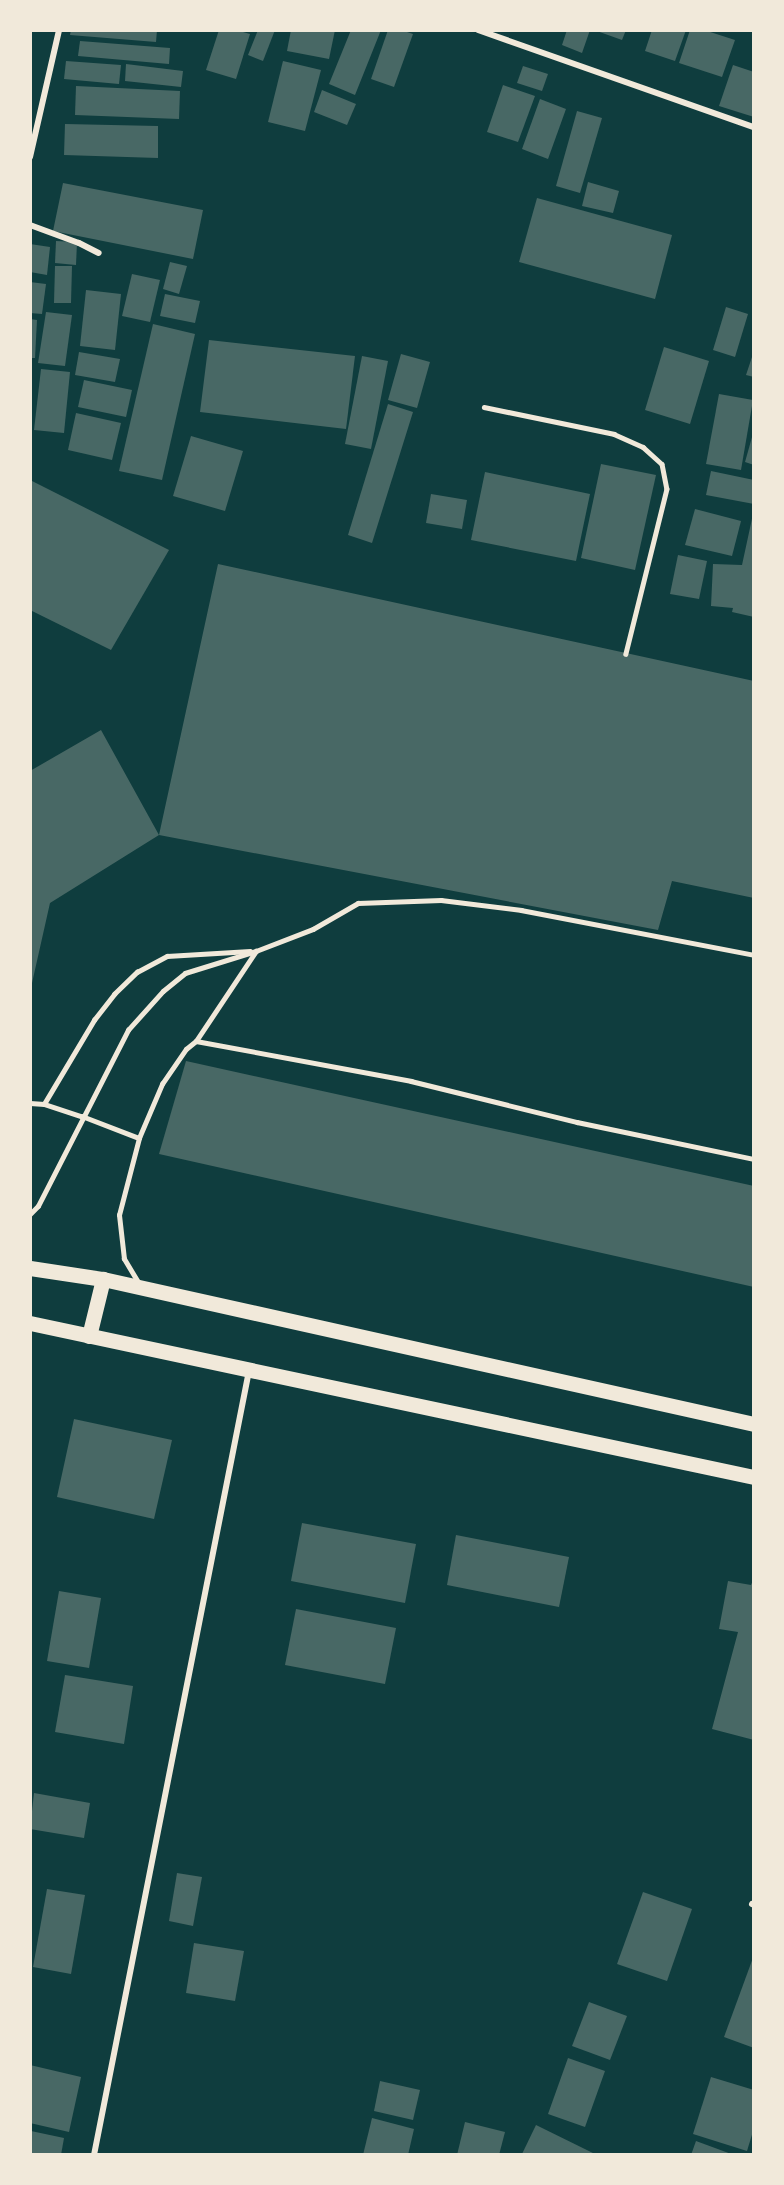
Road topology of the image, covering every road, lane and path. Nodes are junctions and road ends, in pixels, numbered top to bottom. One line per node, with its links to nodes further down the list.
1 (59, 30): 4 (street)
2 (478, 30): 3 (street)
3 (754, 128)
4 (30, 157)
5 (30, 225): 6 (street)
6 (99, 253)
7 (484, 407): 8 (lane)
8 (626, 654)
9 (256, 951): 10 (lane); 11 (lane); 13 (lane); 14 (lane)
10 (754, 955)
11 (196, 1041): 15 (lane); 16 (lane)
12 (30, 1103): 13 (lane)
13 (44, 1104): 14 (lane)
14 (82, 1116): 15 (lane); 17 (lane)
15 (139, 1138): 20 (lane)
16 (754, 1159)
17 (30, 1214)
18 (30, 1268): 19 (main road)
19 (103, 1279): 20 (main road); 22 (main road)
20 (141, 1287): 24 (main road)
21 (30, 1323): 22 (main road)
22 (89, 1336): 23 (main road)
23 (250, 1370): 25 (main road); 26 (street)
24 (754, 1424)
25 (754, 1478)
26 (94, 2155)

